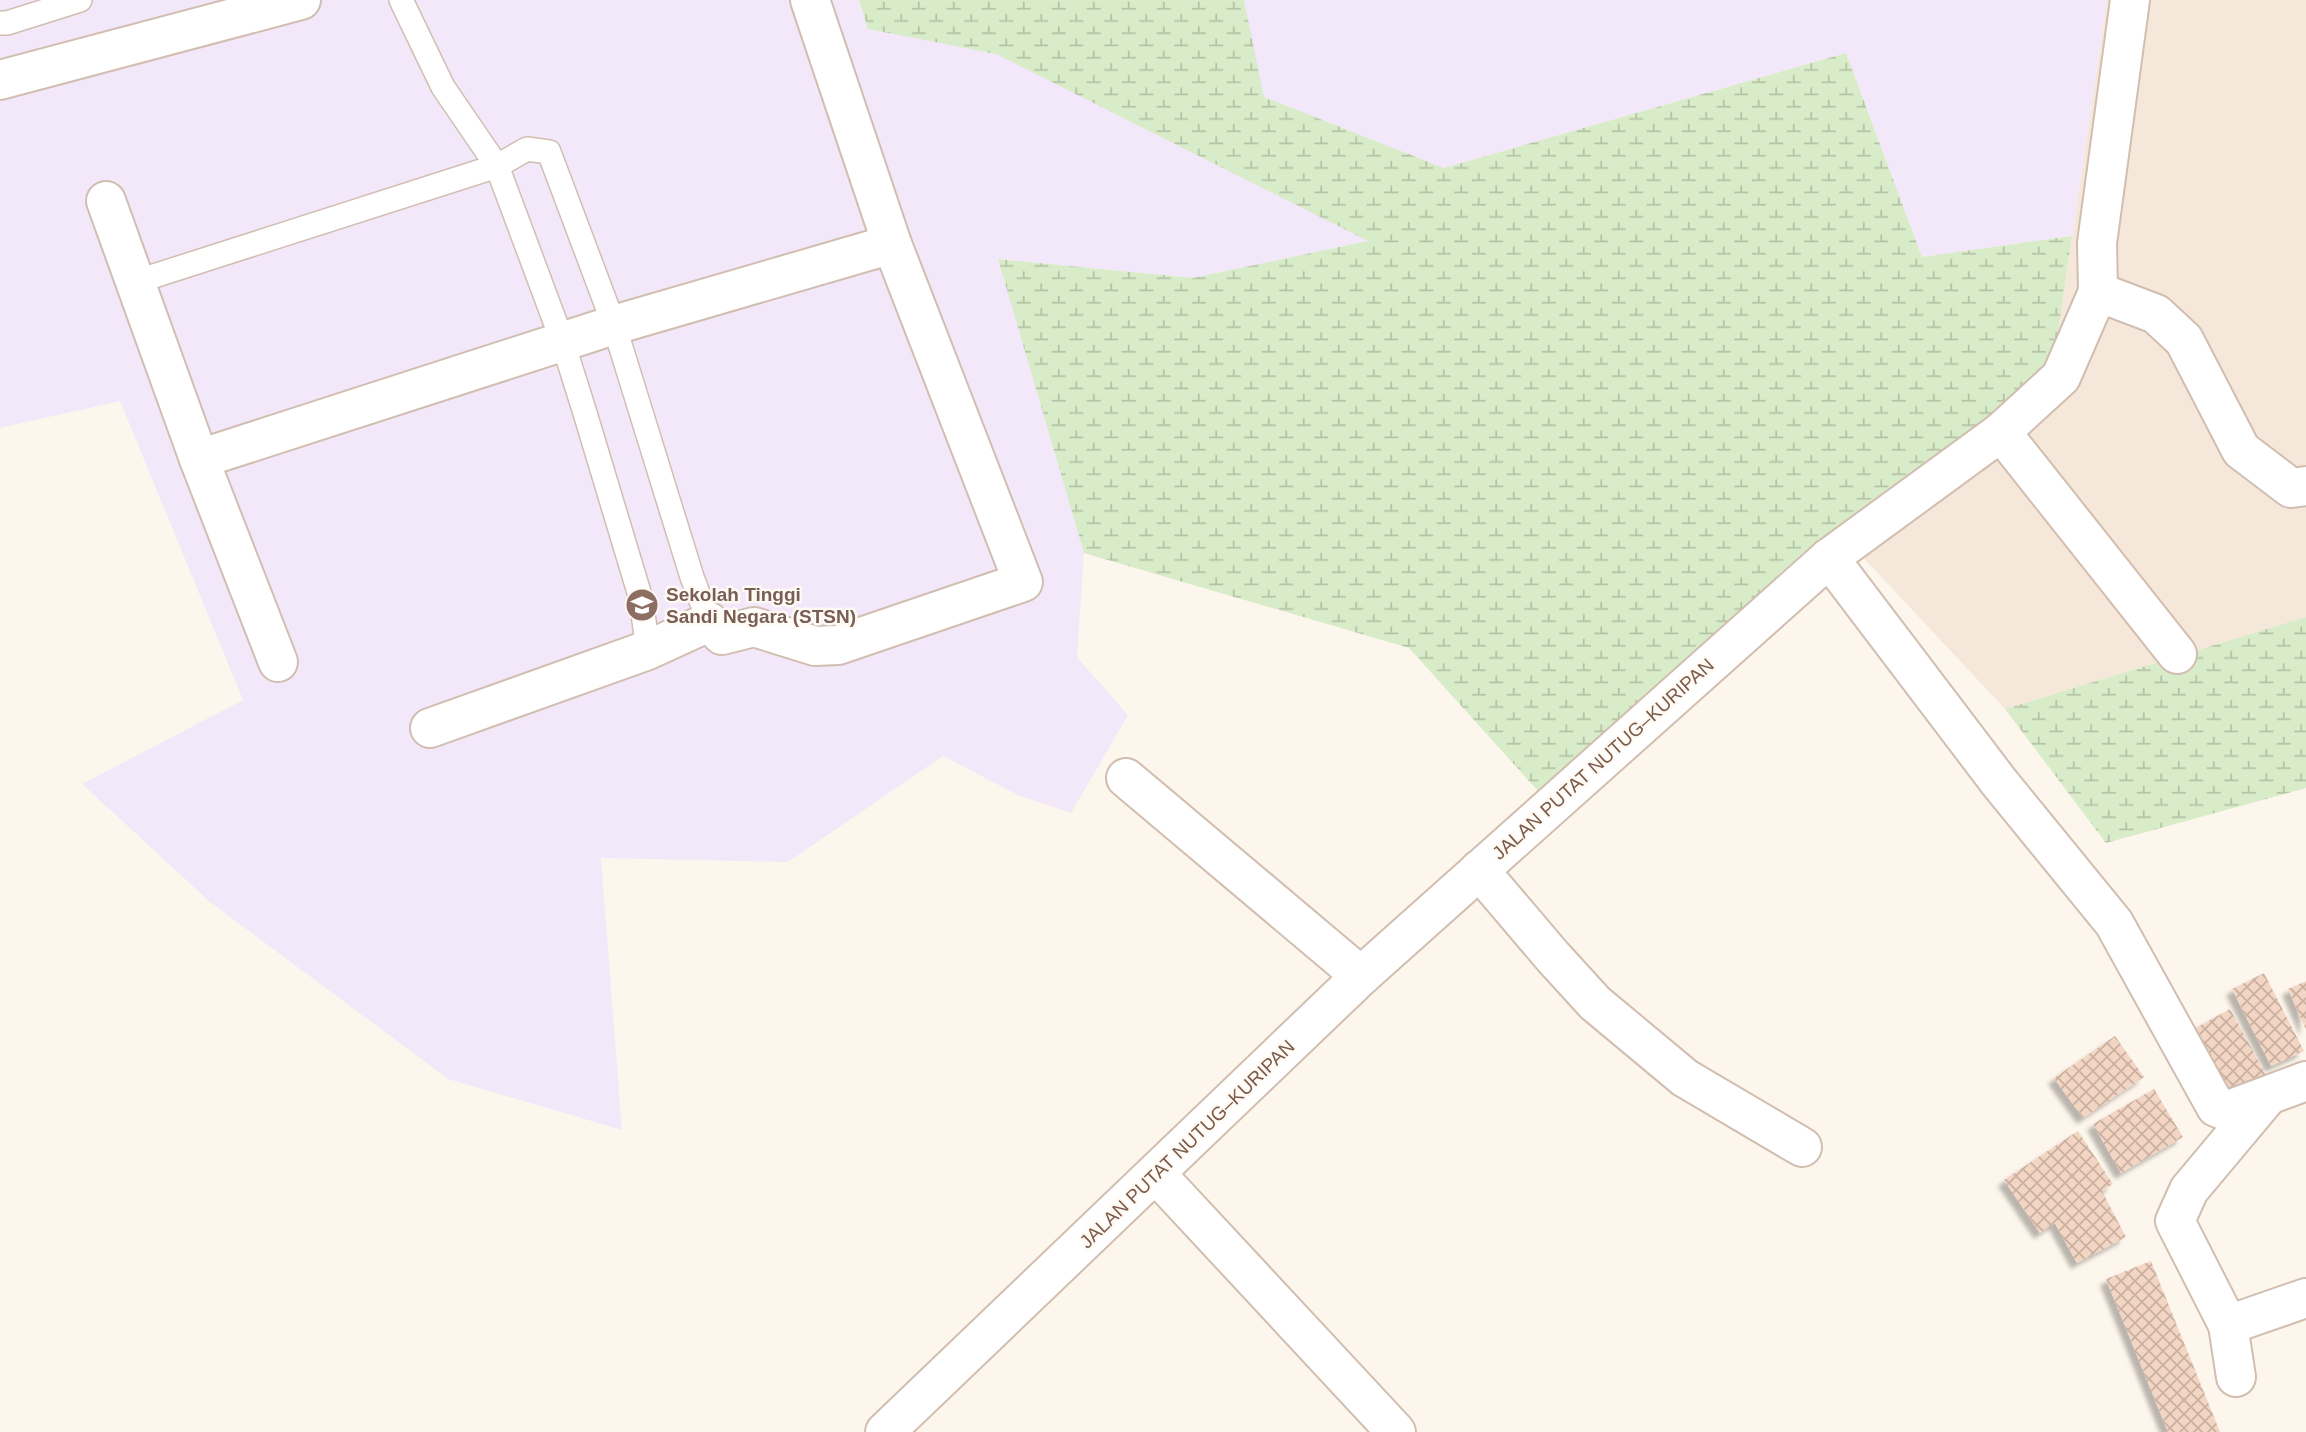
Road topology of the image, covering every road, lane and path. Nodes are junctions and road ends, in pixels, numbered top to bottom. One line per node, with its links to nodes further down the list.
1 (80, 0): 6 (lane)
2 (301, 0): 7 (street)
3 (401, 0): 8 (lane)
4 (810, 0): 10 (street)
5 (2130, 0): 12 (street, JALAN PUTAT NUTUG–KURIPAN)
6 (0, 23)
7 (0, 80)
8 (497, 166): 11 (lane); 13 (lane); 14 (lane)
9 (106, 201): 11 (street)
10 (892, 244): 13 (street); 19 (street)
11 (135, 282): 16 (street)
12 (2098, 292): 15 (street, JALAN PUTAT NUTUG–KURIPAN); 17 (street)
13 (614, 325): 14 (street); 19 (lane)
14 (563, 343): 16 (street); 20 (lane)
15 (2001, 432): 18 (street, JALAN PUTAT NUTUG–KURIPAN); 21 (street)
16 (198, 459): 22 (street)
17 (2306, 486)
18 (1829, 558): 25 (street, JALAN PUTAT NUTUG–KURIPAN); 28 (street)
19 (709, 621): 20 (street)
20 (649, 650): 23 (street)
21 (2178, 654)
22 (278, 662)
23 (430, 728)
24 (1126, 778): 26 (street)
25 (1479, 870): 26 (street, JALAN PUTAT NUTUG–KURIPAN); 29 (street)
26 (1361, 975): 30 (street, JALAN PUTAT NUTUG–KURIPAN)
27 (2305, 1083): 28 (street)
28 (2266, 1098): 32 (street)
29 (1802, 1147)
30 (1156, 1174): 34 (street, JALAN PUTAT NUTUG–KURIPAN); 35 (street)
31 (2306, 1298): 32 (street)
32 (2228, 1325): 33 (street)
33 (2236, 1377)
34 (893, 1430)
35 (1396, 1432)

